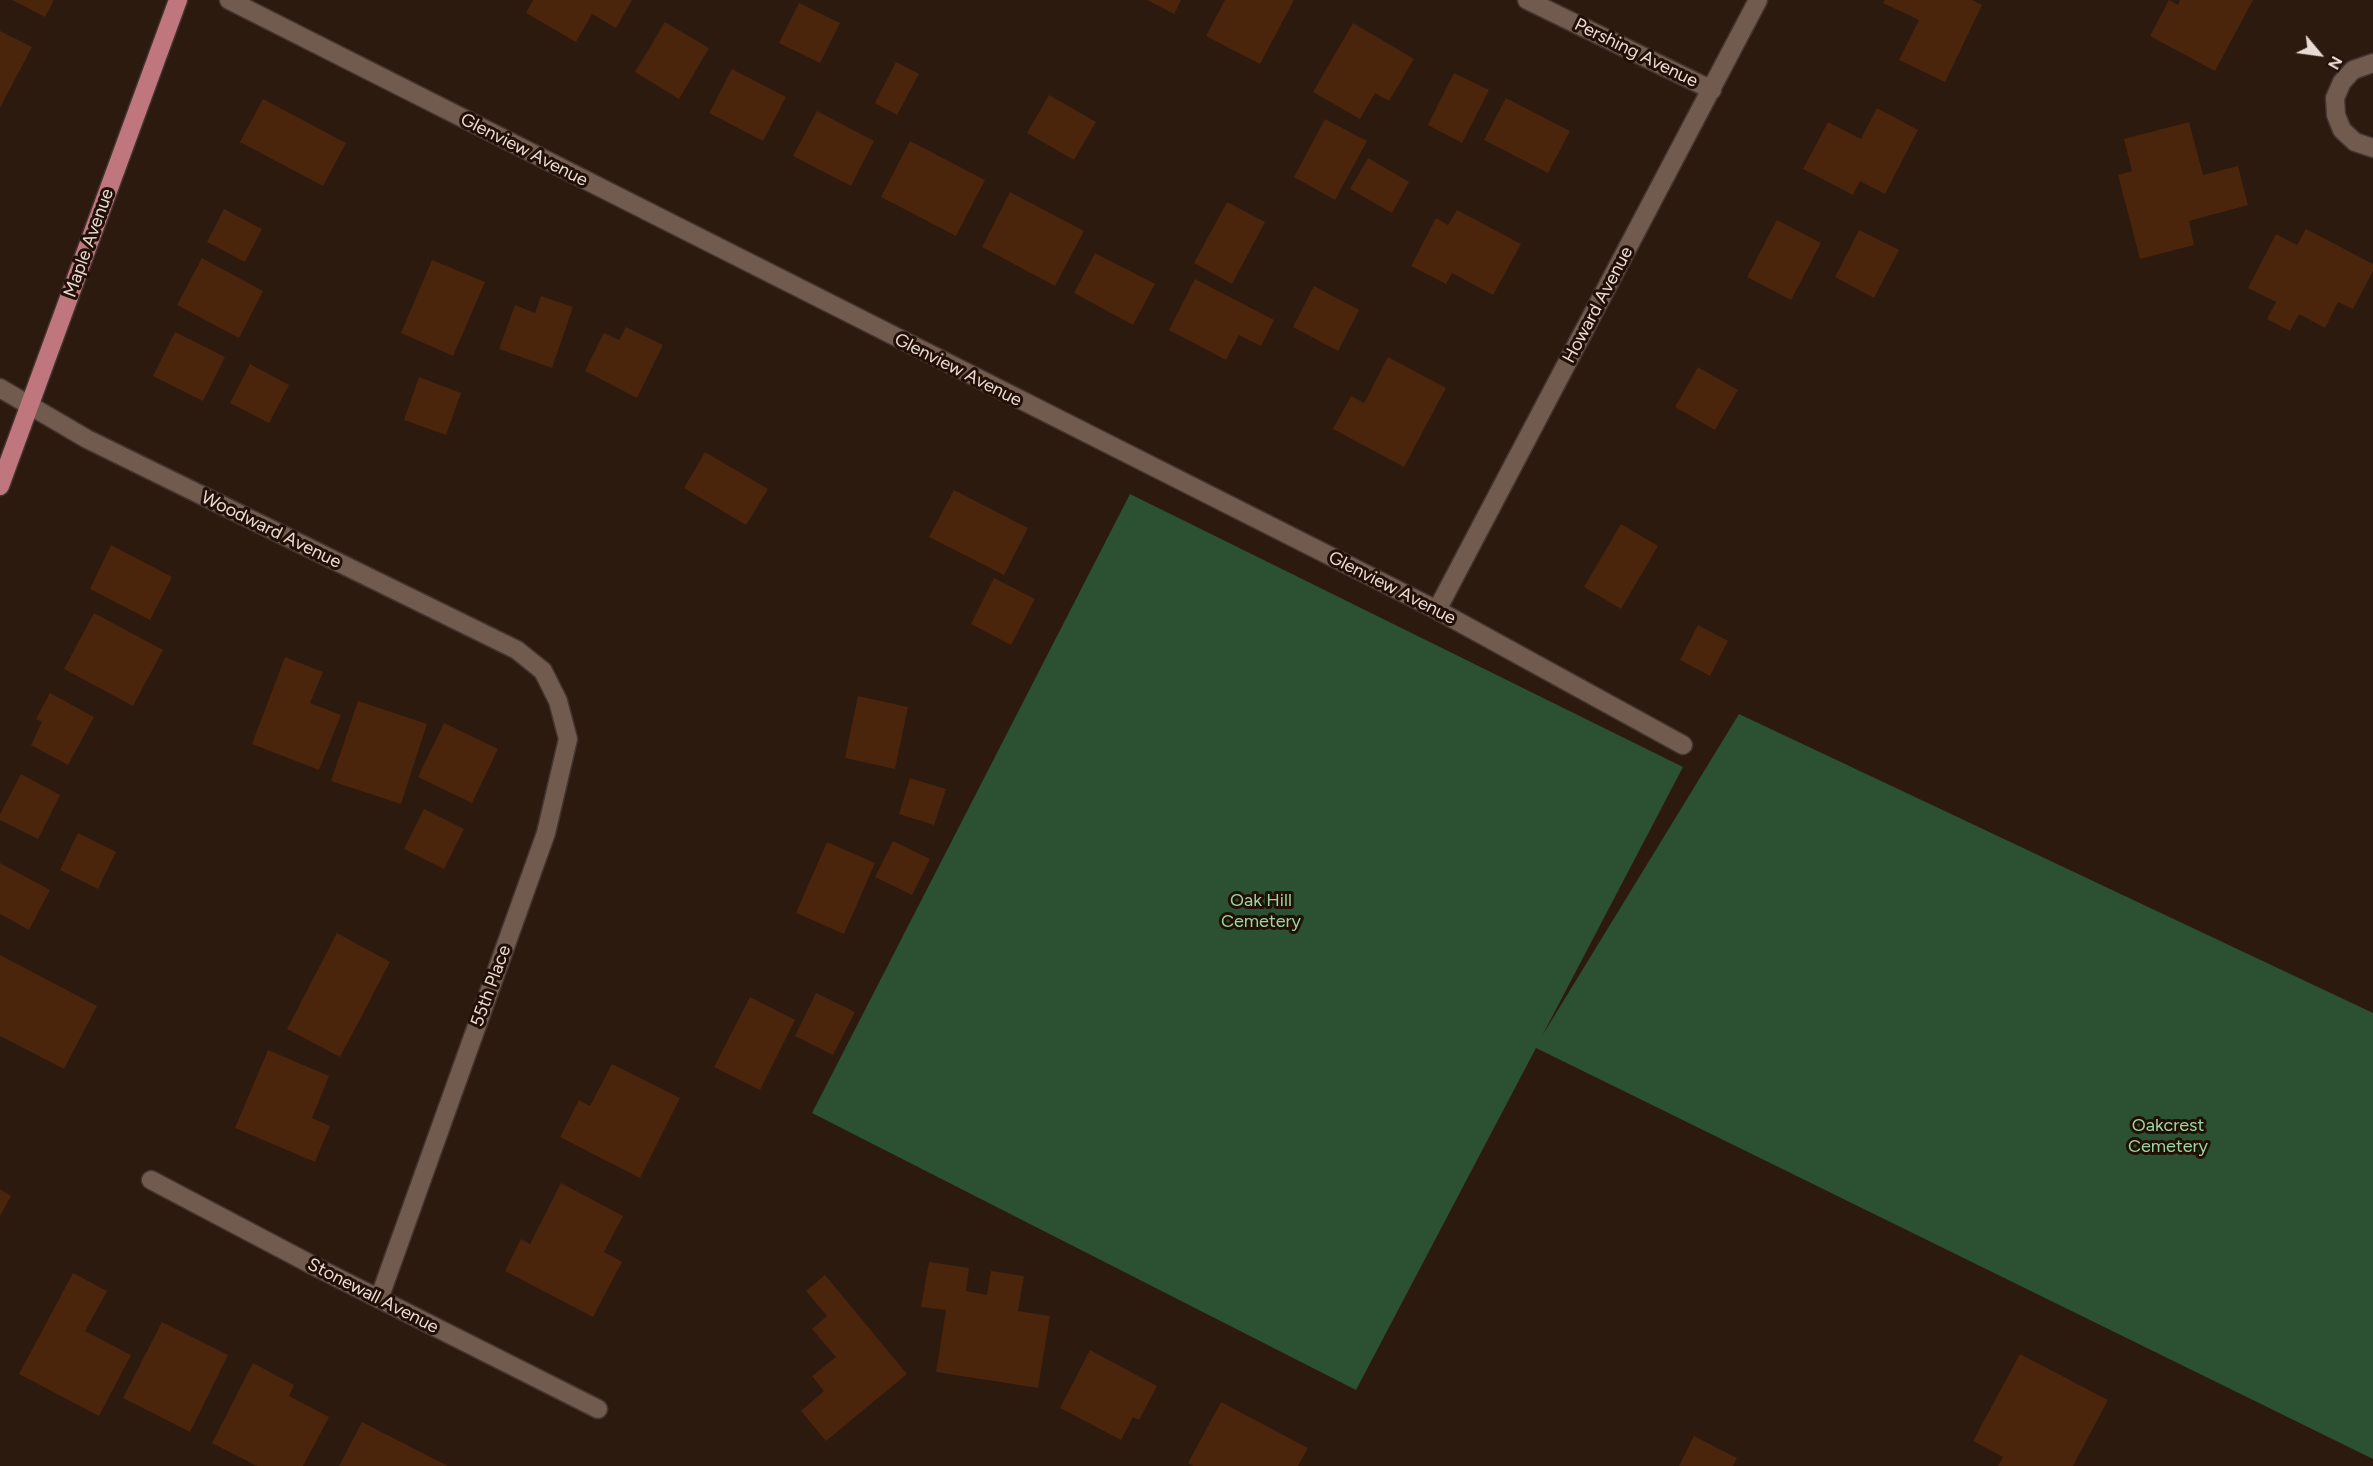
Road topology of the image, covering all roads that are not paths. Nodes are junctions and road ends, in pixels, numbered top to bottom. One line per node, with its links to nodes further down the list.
1 (178, 0): 9 (main road, Maple Avenue)
2 (229, 0): 11 (street, Glenview Avenue)
3 (1527, 0): 6 (street, Pershing Avenue)
4 (1758, 0): 6 (street, Howard Avenue)
5 (2373, 63): 7 (street)
6 (1712, 90): 11 (street, Howard Avenue)
7 (2373, 148)
8 (0, 388): 9 (street, Woodward Avenue)
9 (29, 405): 10 (main road, Maple Avenue); 12 (street, Woodward Avenue)
10 (0, 486)
11 (1437, 610): 13 (street, Glenview Avenue)
12 (543, 671): 15 (street, 55th Place)
13 (1683, 746)
14 (151, 1180): 15 (street, Stonewall Avenue)
15 (379, 1299): 16 (street, Stonewall Avenue)
16 (598, 1409)

